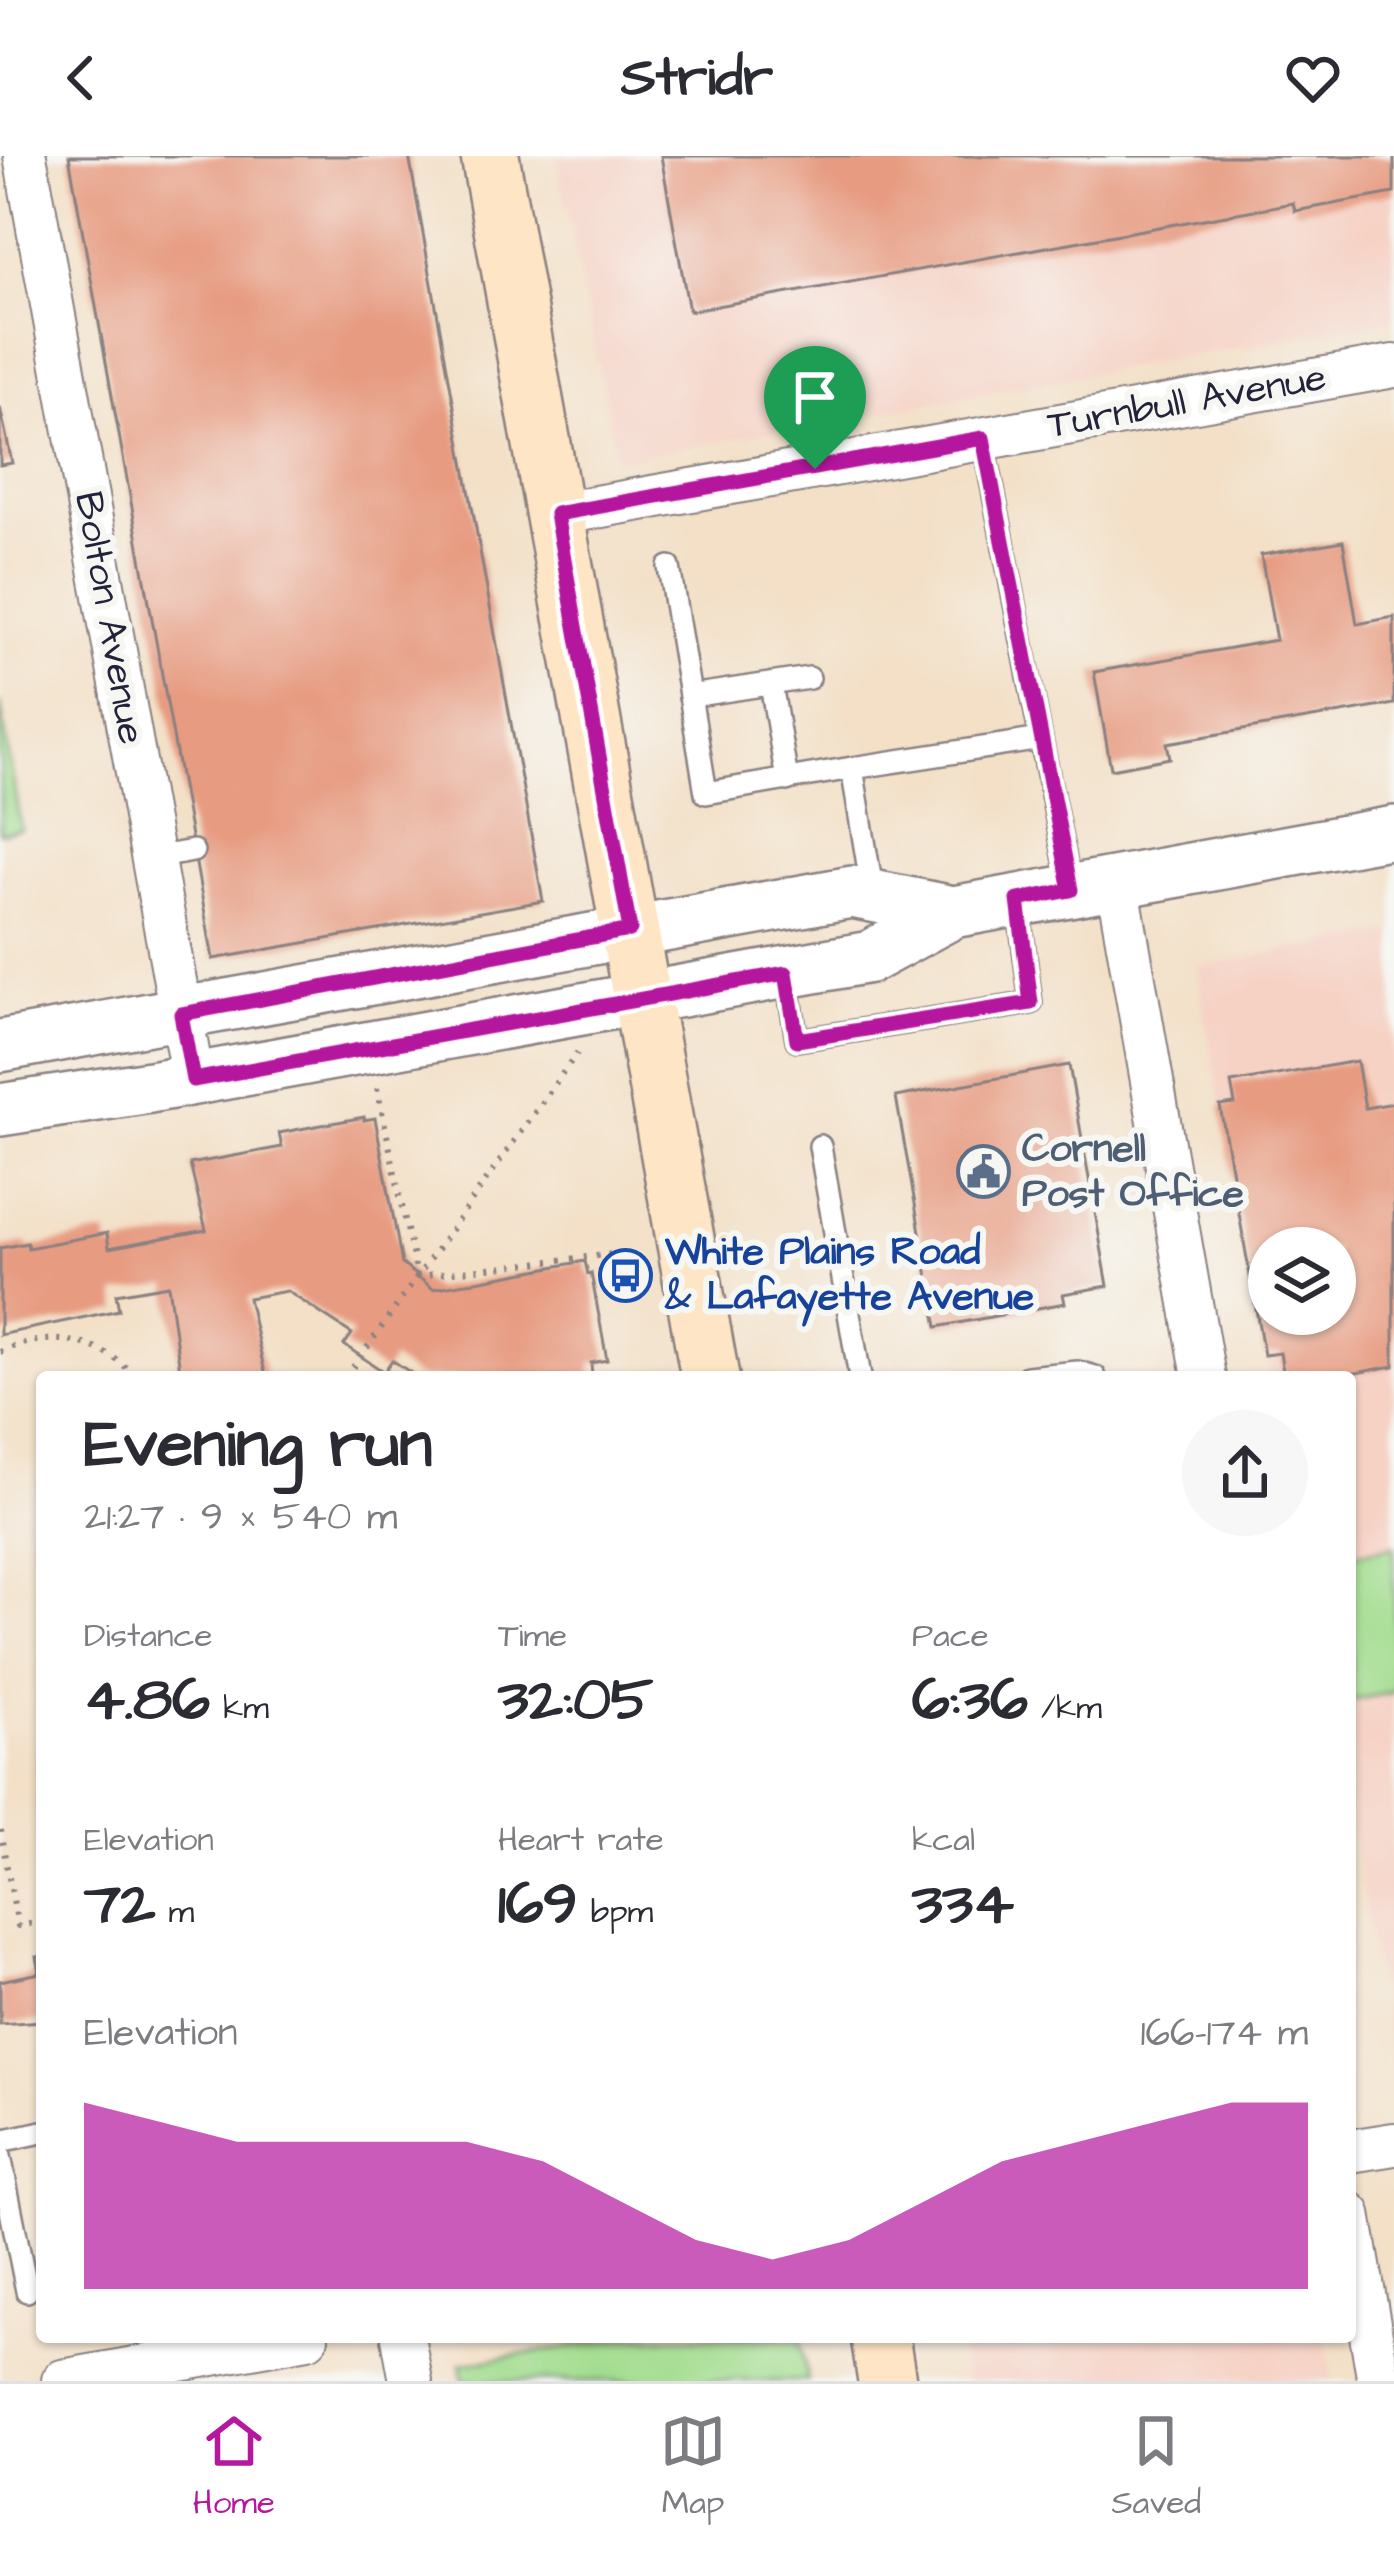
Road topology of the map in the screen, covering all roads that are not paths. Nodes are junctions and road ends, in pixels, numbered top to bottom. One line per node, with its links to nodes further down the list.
1 (26, 156): 23 (street, Bolton Avenue)
2 (490, 156): 7 (main road)
3 (1394, 366): 5 (street, Turnbull Avenue)
4 (796, 375): 6 (lane)
5 (983, 438): 6 (street, Turnbull Avenue); 12 (lane)
6 (815, 469): 7 (street, Turnbull Avenue)
7 (556, 514): 20 (main road)
8 (668, 567): 11 (lane)
9 (809, 678): 10 (lane)
10 (771, 684): 11 (lane); 14 (lane)
11 (690, 696): 14 (lane)
12 (1040, 739): 13 (lane); 16 (lane)
13 (853, 768): 14 (lane); 17 (lane)
14 (788, 780)
15 (1394, 832): 16 (street)
16 (1094, 886): 18 (street); 30 (street)
17 (873, 896): 19 (street); 20 (street)
18 (1018, 900): 19 (street); 21 (lane)
19 (953, 912): 21 (street)
20 (630, 930): 22 (main road); 23 (street)
21 (786, 973): 22 (street)
22 (642, 999): 25 (street); 28 (main road)
23 (181, 1014): 24 (street); 25 (street, Bolton Avenue)
24 (0, 1046)
25 (193, 1080): 26 (street)
26 (0, 1110)
27 (820, 1146): 29 (lane)
28 (709, 1371)
29 (859, 1371)
30 (1203, 1371)
31 (36, 2133): 32 (lane)
32 (0, 2141)
33 (1394, 2144): 34 (street)
34 (1356, 2150)
35 (0, 2156): 37 (lane)
36 (1356, 2249): 44 (street)
37 (27, 2290)
38 (274, 2343): 41 (street)
39 (404, 2343): 42 (street)
40 (881, 2343): 43 (main road)
41 (63, 2381)
42 (411, 2381)
43 (887, 2381)
44 (1379, 2381)

